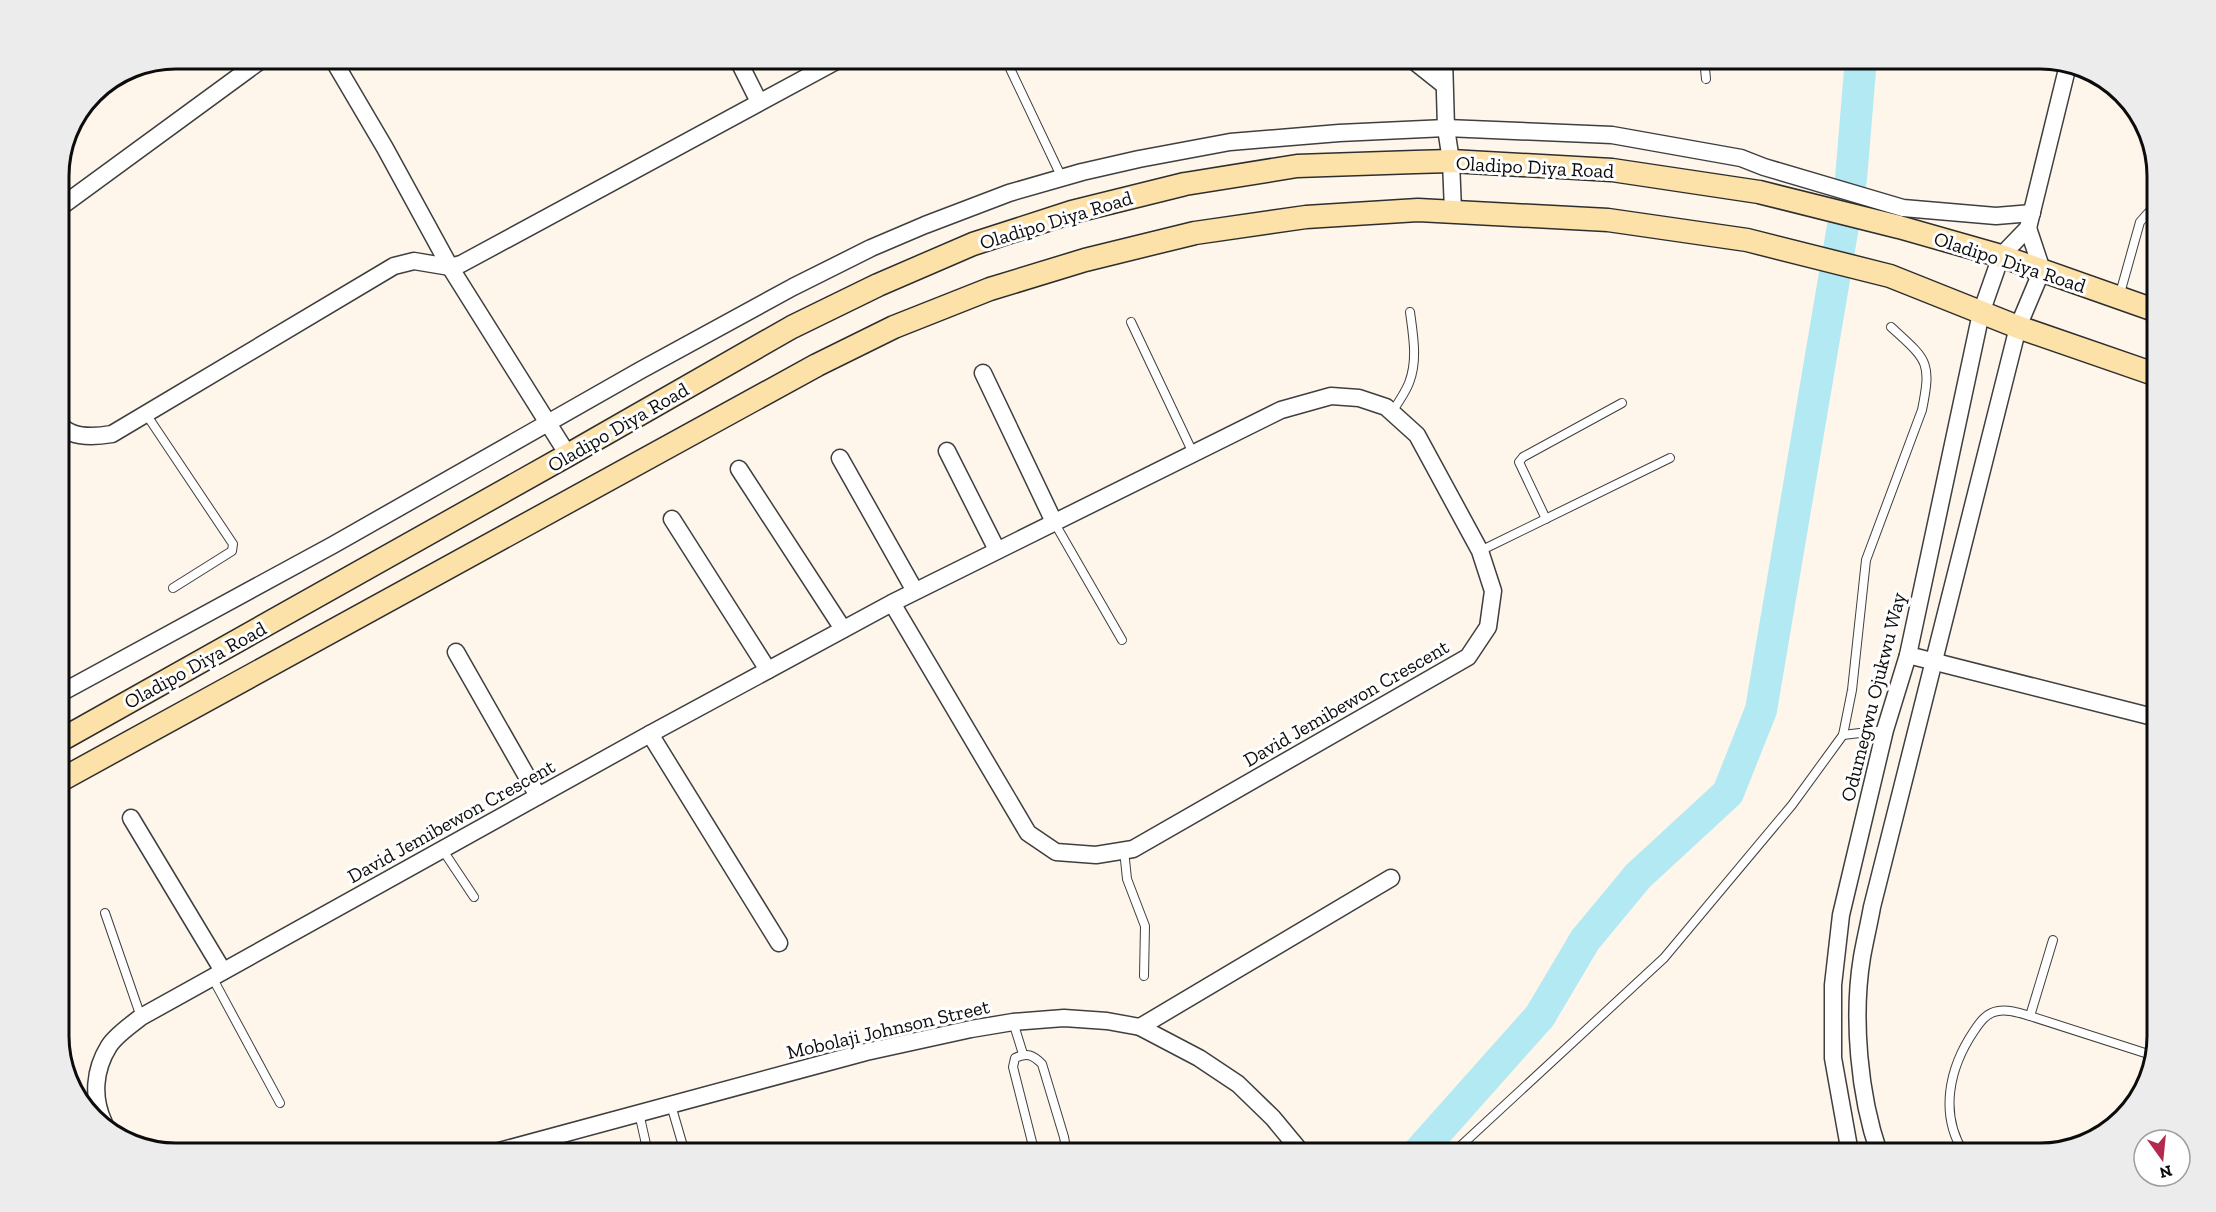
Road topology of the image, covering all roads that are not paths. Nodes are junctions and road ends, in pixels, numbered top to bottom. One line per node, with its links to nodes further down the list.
1 (249, 69): 16 (street)
2 (338, 69): 22 (street)
3 (742, 69): 12 (street)
4 (821, 69): 12 (street)
5 (1010, 69): 15 (lane)
6 (1424, 69): 11 (street)
7 (1444, 69): 11 (street)
8 (1705, 69): 10 (lane)
9 (2066, 73): 20 (street)
10 (1706, 79)
11 (1444, 85): 13 (street)
12 (759, 102): 22 (street)
13 (1446, 128): 14 (street); 15 (street); 19 (street)
14 (1451, 161): 17 (street); 19 (main road, Oladipo Diya Road); 40 (main road, Oladipo Diya Road)
15 (1062, 178): 36 (street)
16 (69, 201)
17 (1453, 211): 27 (main road, Oladipo Diya Road); 64 (main road, Oladipo Diya Road)
18 (2147, 214): 24 (lane)
19 (1901, 217): 20 (street); 21 (main road, Oladipo Diya Road)
20 (2030, 220): 21 (street); 23 (street)
21 (2001, 256): 23 (main road, Oladipo Diya Road); 27 (street, Odumegwu Ojukwu Way)
22 (450, 267): 35 (street); 36 (street)
23 (2042, 270): 24 (main road, Oladipo Diya Road); 30 (street)
24 (2119, 298): 25 (main road, Oladipo Diya Road)
25 (2147, 308)
26 (1410, 312): 34 (lane)
27 (1981, 313): 30 (main road, Oladipo Diya Road); 55 (street, Odumegwu Ojukwu Way)
28 (1131, 322): 39 (lane)
29 (1892, 327): 63 (lane)
30 (2018, 327): 31 (main road, Oladipo Diya Road); 56 (street)
31 (2147, 372)
32 (983, 373): 46 (street)
33 (1622, 402): 45 (lane)
34 (1392, 412): 39 (street, David Jemibewon Crescent); 48 (street, David Jemibewon Crescent)
35 (146, 414): 37 (street); 49 (lane)
36 (548, 423): 40 (street); 58 (street)
37 (69, 431)
38 (947, 451): 47 (street)
39 (1193, 453): 46 (street, David Jemibewon Crescent)
40 (568, 455): 62 (main road, Oladipo Diya Road)
41 (840, 458): 50 (street)
42 (1670, 458): 45 (lane)
43 (739, 469): 52 (street)
44 (672, 519): 57 (street)
45 (1546, 519): 48 (lane)
46 (1054, 522): 47 (street, David Jemibewon Crescent); 53 (lane)
47 (997, 550): 50 (street, David Jemibewon Crescent)
48 (1480, 552): 68 (street, David Jemibewon Crescent)
49 (172, 588)
50 (915, 591): 51 (street, David Jemibewon Crescent)
51 (892, 603): 52 (street, David Jemibewon Crescent); 68 (street, David Jemibewon Crescent)
52 (843, 629): 57 (street, David Jemibewon Crescent)
53 (1122, 640)
54 (456, 652): 65 (street)
55 (1908, 655): 56 (street); 60 (street, Odumegwu Ojukwu Way)
56 (1934, 661): 59 (street); 94 (street)
57 (768, 670): 61 (street, David Jemibewon Crescent)
58 (69, 689)
59 (2147, 715)
60 (1885, 730): 63 (lane); 93 (street, Odumegwu Ojukwu Way)
61 (650, 734): 65 (street, David Jemibewon Crescent); 73 (street)
62 (69, 735)
63 (1843, 735): 92 (lane)
64 (69, 776)
65 (538, 796): 67 (street, David Jemibewon Crescent)
66 (131, 818): 74 (street)
67 (442, 849): 70 (lane); 74 (street, David Jemibewon Crescent)
68 (1124, 850): 75 (lane)
69 (1391, 878): 79 (street)
70 (474, 897)
71 (105, 913): 77 (lane)
72 (2053, 940): 76 (lane)
73 (779, 942)
74 (217, 974): 77 (street, David Jemibewon Crescent); 82 (lane)
75 (1144, 976)
76 (2030, 1016): 80 (lane); 95 (lane)
77 (141, 1017): 84 (street, David Jemibewon Crescent)
78 (1013, 1022): 79 (street, Mobolaji Johnson Street); 81 (lane); 83 (street, Mobolaji Johnson Street)
79 (1140, 1027): 91 (street, Mobolaji Johnson Street)
80 (2145, 1053)
81 (1023, 1054): 89 (lane); 90 (lane)
82 (280, 1103)
83 (672, 1105): 85 (street, Mobolaji Johnson Street); 88 (lane)
84 (96, 1106)
85 (639, 1113): 86 (street, Mobolaji Johnson Street); 87 (lane)
86 (543, 1143)
87 (646, 1143)
88 (682, 1143)
89 (1032, 1143)
90 (1065, 1143)
91 (1293, 1143)
92 (1465, 1143)
93 (1848, 1143)
94 (1876, 1143)
95 (1959, 1143)

